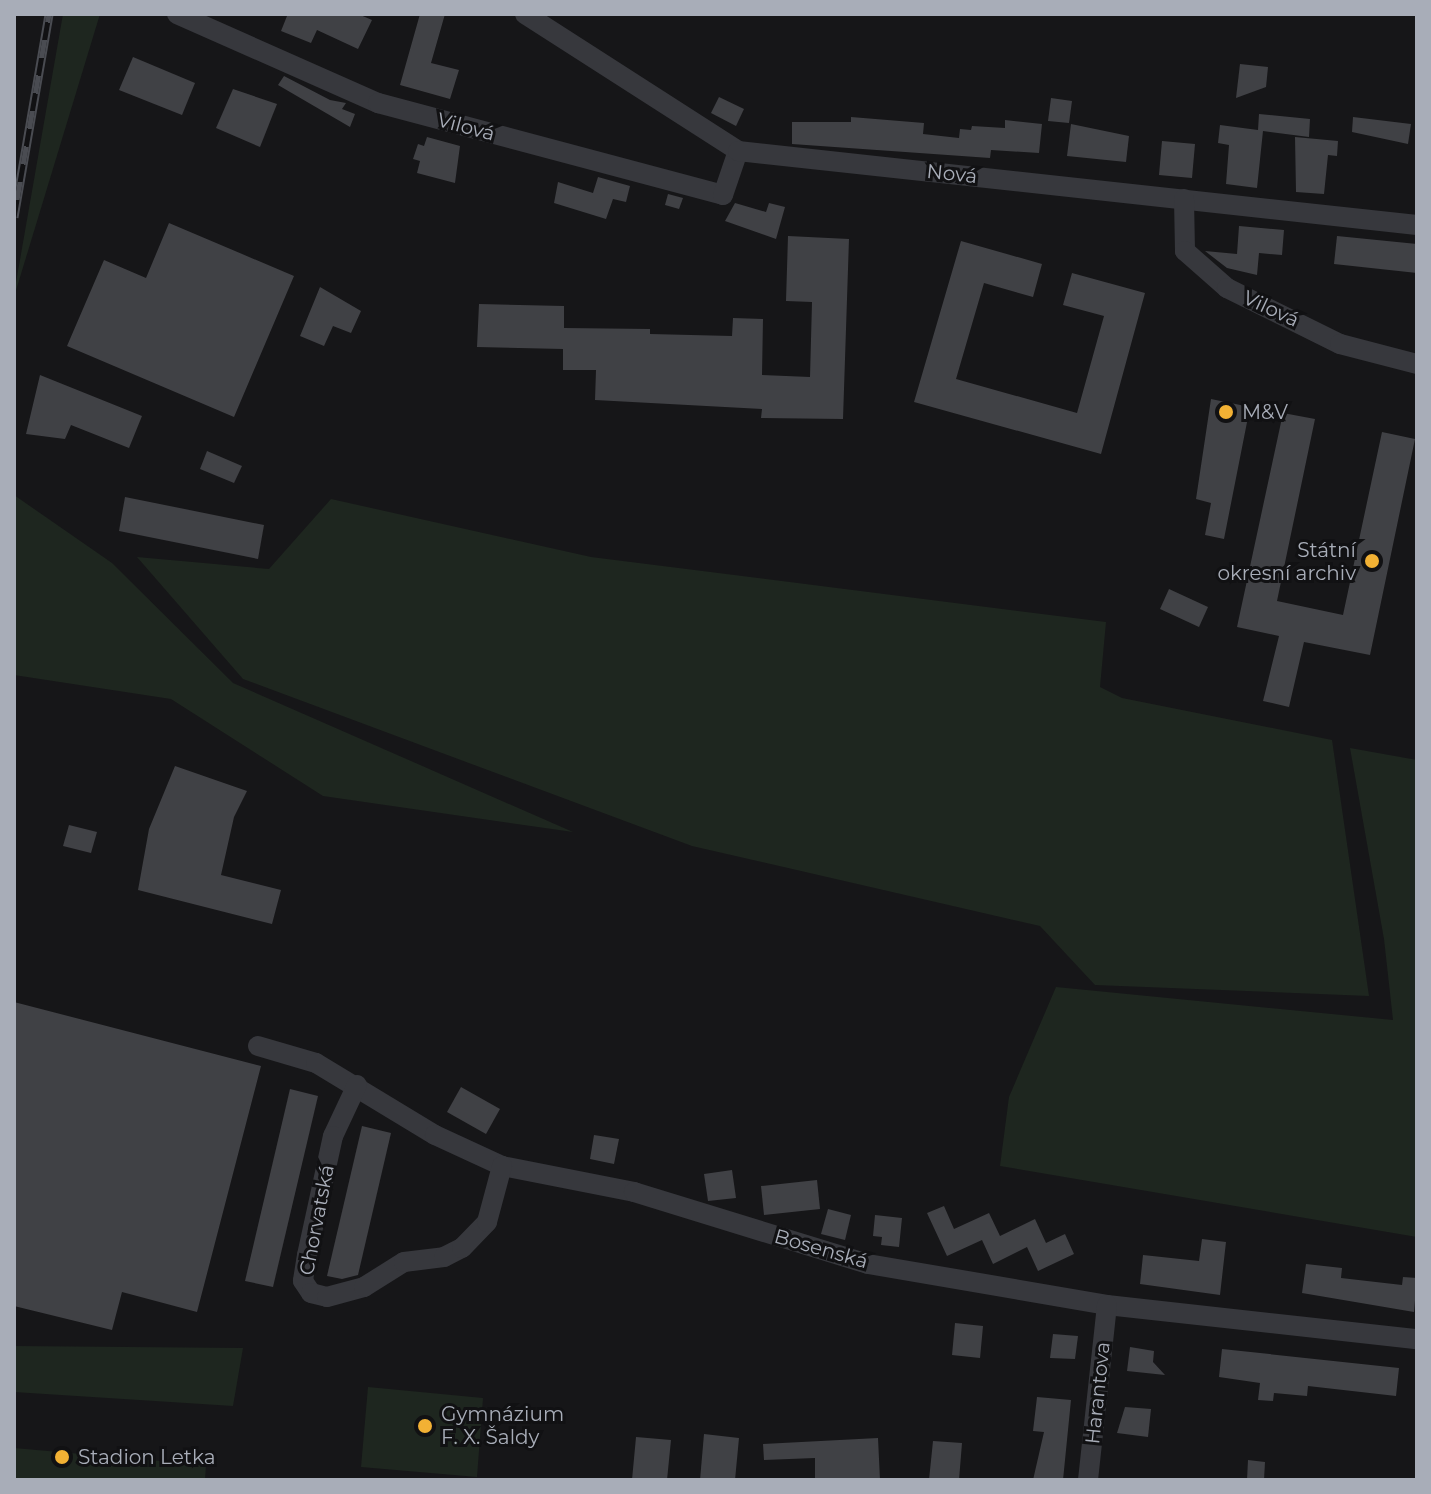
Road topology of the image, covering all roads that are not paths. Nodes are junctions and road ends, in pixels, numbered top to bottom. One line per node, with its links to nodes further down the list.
1 (177, 14): 3 (street, Vilová)
2 (525, 14): 3 (street, Nová)
3 (738, 151): 4 (street, Nová)
4 (1184, 199): 5 (street, Nová); 6 (street, Vilová)
5 (1417, 225)
6 (1417, 364)
7 (258, 1046): 8 (street, Bosenská)
8 (357, 1085): 9 (street, Bosenská); 9 (street, Chorvatská)
9 (502, 1166): 10 (street, Bosenská)
10 (1107, 1305): 11 (street, Bosenská); 12 (street, Harantova)
11 (1417, 1339)
12 (1088, 1480)

